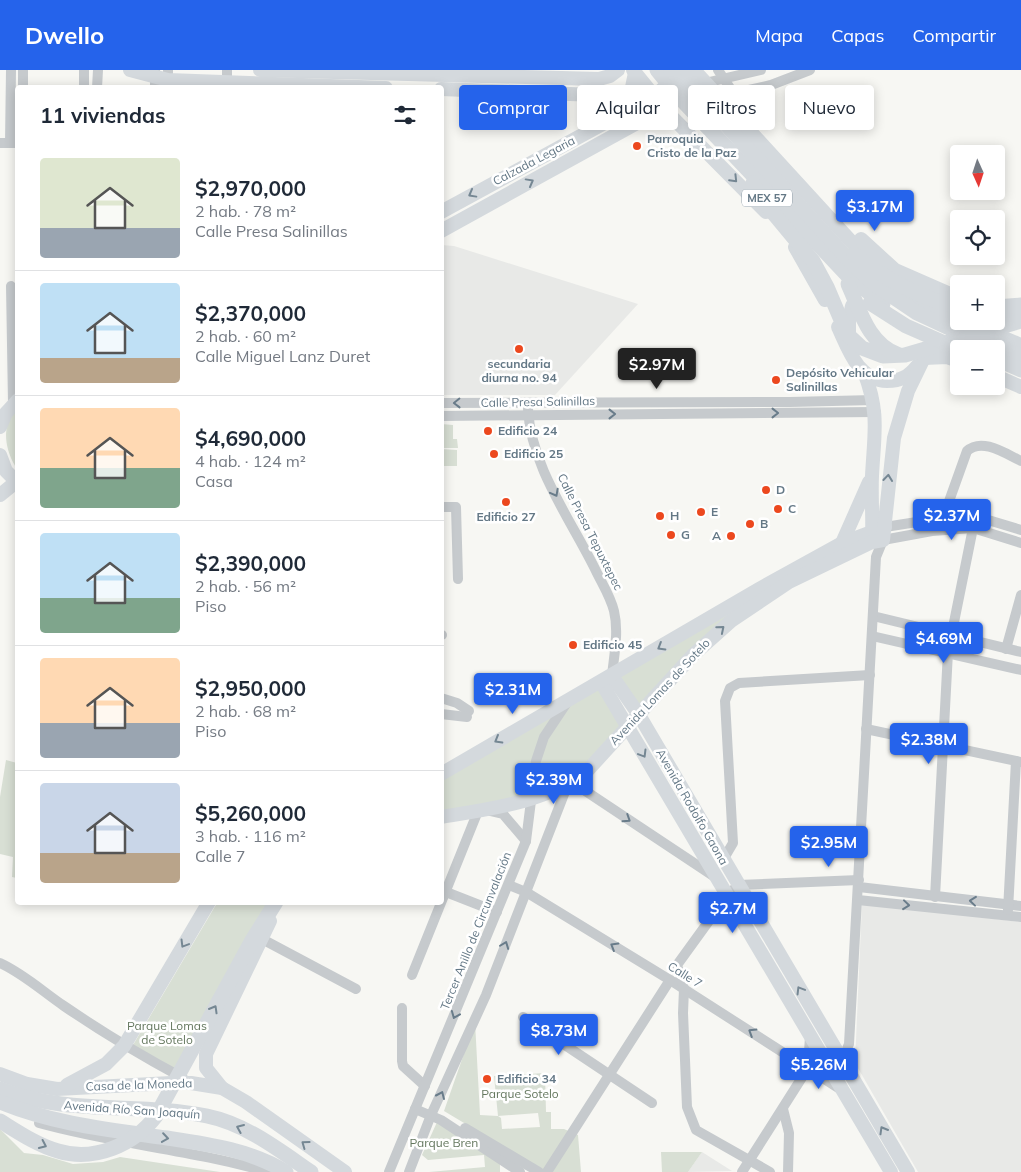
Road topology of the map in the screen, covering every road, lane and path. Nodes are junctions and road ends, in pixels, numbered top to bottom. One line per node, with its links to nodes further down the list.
1 (11, 70): 46 (street)
2 (23, 70): 21 (street)
3 (84, 70): 22 (street)
4 (98, 70): 23 (street)
5 (130, 70): 18 (main road)
6 (260, 70): 20 (main road)
7 (618, 70): 16 (main road)
8 (657, 70): 37 (highway)
9 (671, 70): 33 (highway)
10 (718, 70): 17 (street)
11 (761, 70): 17 (street)
12 (810, 70): 32 (street)
13 (640, 71): 16 (main road); 26 (main road); 27 (main road); 37 (highway)
14 (695, 73): 17 (street); 28 (main road, Calzada Legaria); 29 (highway); 30 (main road); 36 (main road)
15 (516, 76): 16 (main road); 20 (main road); 25 (main road)
16 (603, 78)
17 (725, 78): 31 (street)
18 (161, 79): 19 (main road)
19 (227, 80): 20 (main road)
20 (289, 81): 24 (main road)
21 (23, 85)
22 (84, 85)
23 (97, 85)
24 (334, 85)
25 (515, 85)
26 (634, 85)
27 (648, 85)
28 (674, 85)
29 (700, 85)
30 (703, 85)
31 (729, 85)
32 (771, 85)
33 (688, 88)
34 (444, 89): 35 (main road)
35 (459, 90)
36 (678, 96)
37 (680, 98): 48 (highway)
38 (678, 122): 45 (main road)
39 (593, 130): 49 (main road, Calzada Legaria, one-way to 49)
40 (623, 130): 51 (main road, Calzada Legaria, one-way to 40)
41 (704, 130): 52 (highway, MEX 57)
42 (737, 130): 50 (highway)
43 (737, 130): 75 (highway, MEX 57)
44 (743, 130): 47 (main road)
45 (688, 132): 72 (main road, one-way to 72)
46 (9, 143)
47 (772, 155): 55 (main road); 64 (main road)
48 (748, 170): 66 (highway); 68 (highway)
49 (444, 210)
50 (807, 212): 58 (highway); 69 (highway)
51 (444, 229)
52 (848, 284): 70 (highway, MEX 57); 73 (highway)
53 (0, 286): 54 (street)
54 (14, 286): 88 (street)
55 (950, 295)
56 (1021, 297): 57 (main road)
57 (1005, 299)
58 (950, 304)
59 (1021, 305): 61 (highway)
60 (852, 306): 72 (main road)
61 (1005, 312)
62 (1005, 314): 63 (main road)
63 (1021, 314)
64 (950, 315)
65 (1005, 316): 66 (main road)
66 (1021, 320)
67 (985, 330): 71 (main road)
68 (953, 340)
69 (976, 340)
70 (950, 345)
71 (1021, 345)
72 (850, 351): 81 (main road)
73 (927, 354): 76 (main road); 81 (main road); 101 (main road, one-way to 73)
74 (1005, 354): 77 (highway)
75 (1021, 356)
76 (950, 359)
77 (1021, 361)
78 (1005, 363): 80 (highway)
79 (1005, 369): 82 (highway)
80 (1021, 370)
81 (864, 372): 87 (main road)
82 (1021, 376)
83 (1005, 380): 84 (main road)
84 (1021, 387)
85 (528, 402): 86 (street, Calle Presa Salinillas, one-way to 86); 87 (street, Calle Presa Salinillas); 89 (street, Calle Presa Tepuxtepec)
86 (444, 403)
87 (875, 406): 89 (street, Calle Presa Salinillas, one-way to 87); 93 (main road)
88 (6, 412)
89 (528, 414): 90 (street, Calle Presa Salinillas); 114 (street, Calle Presa Tepuxtepec, one-way to 114)
90 (444, 416)
91 (1021, 461): 98 (street)
92 (1, 465): 94 (main road)
93 (872, 477): 101 (main road); 103 (main road)
94 (15, 481)
95 (15, 484): 96 (main road)
96 (0, 495)
97 (444, 507): 104 (street)
98 (943, 518): 100 (street); 101 (street)
99 (973, 528): 101 (street); 102 (street); 107 (street)
100 (1021, 530)
101 (878, 535): 103 (main road, Avenida Lomas de Sotelo); 106 (street); 118 (main road, Avenida Lomas de Sotelo, one-way to 101)
102 (1021, 543)
103 (842, 544): 114 (main road, Avenida Lomas de Sotelo, one-way to 114)
104 (458, 579)
105 (1021, 595): 109 (street)
106 (873, 616): 107 (street); 108 (street)
107 (949, 635): 109 (street); 110 (street)
108 (872, 636): 110 (street); 113 (street)
109 (1006, 649): 111 (street)
110 (948, 652): 112 (street); 121 (street)
111 (1021, 652)
112 (1021, 670)
113 (870, 674): 120 (street); 130 (street)
114 (606, 679): 115 (main road, Avenida Lomas de Sotelo); 118 (main road, Avenida Rodolfo Gaona); 119 (main road, Avenida Rodolfo Gaona)
115 (570, 698): 123 (main road, Avenida Lomas de Sotelo, one-way to 123); 125 (street, Tercer Anillo de Circunvalación)
116 (444, 699): 117 (street)
117 (444, 714)
118 (639, 715): 119 (main road, Avenida Lomas de Sotelo); 130 (main road, Avenida Rodolfo Gaona)
119 (627, 727): 124 (main road, Avenida Lomas de Sotelo); 132 (main road, Avenida Rodolfo Gaona, one-way to 132)
120 (866, 729): 121 (street); 133 (street)
121 (942, 746): 122 (street); 140 (street)
122 (1018, 761): 128 (street)
123 (444, 772)
124 (570, 783): 125 (main road, Avenida Lomas de Sotelo); 132 (street, one-way to 132); 137 (street)
125 (531, 798): 126 (main road, Avenida Lomas de Sotelo); 129 (street, Tercer Anillo de Circunvalación)
126 (480, 810): 127 (main road, Avenida Lomas de Sotelo); 129 (street); 136 (street)
127 (444, 816)
128 (1017, 836): 131 (street)
129 (526, 841): 134 (street, Tercer Anillo de Circunvalación)
130 (723, 860): 135 (main road, Avenida Rodolfo Gaona)
131 (1016, 870): 146 (street)
132 (717, 878): 138 (main road, Avenida Rodolfo Gaona)
133 (859, 883): 135 (street); 140 (street); 141 (street)
134 (509, 885): 137 (street, Calle 7); 147 (street, Tercer Anillo de Circunvalación)
135 (738, 885): 138 (street); 159 (main road, Avenida Rodolfo Gaona, one-way to 135)
136 (446, 892): 139 (street); 147 (street)
137 (526, 892): 152 (street, Calle 7, one-way to 137); 175 (street, one-way to 137)
138 (727, 896): 154 (street); 157 (main road, Avenida Rodolfo Gaona)
139 (444, 897)
140 (935, 897): 146 (street, one-way to 140)
141 (858, 900): 146 (street, one-way to 146); 159 (street)
142 (207, 905): 158 (main road, one-way to 158)
143 (275, 905): 149 (highway)
144 (441, 905): 151 (street)
145 (1021, 906): 146 (street)
146 (1008, 910): 148 (street)
147 (497, 912): 165 (street, Tercer Anillo de Circunvalación, one-way to 165)
148 (1021, 917)
149 (256, 941): 153 (street); 166 (main road); 176 (highway, one-way to 149)
150 (0, 963): 158 (street)
151 (412, 976)
152 (670, 980): 154 (street, Calle 7); 163 (street)
153 (356, 989)
154 (684, 989): 161 (street, Calle 7, one-way to 154); 178 (street)
155 (402, 1008): 165 (street)
156 (523, 1017): 163 (street)
157 (810, 1036): 160 (main road, Avenida Rodolfo Gaona); 161 (street)
158 (124, 1046): 164 (street); 168 (main road)
159 (841, 1058): 160 (street); 193 (main road, Avenida Rodolfo Gaona, one-way to 159)
160 (826, 1064): 161 (street); 169 (main road, Avenida Rodolfo Gaona)
161 (808, 1068): 169 (street, Calle 7); 173 (street)
162 (0, 1074): 168 (main road, Avenida Río San Joaquín)
163 (610, 1074): 171 (street); 188 (street)
164 (191, 1083): 166 (main road, Casa de la Moneda); 168 (main road, Casa de la Moneda)
165 (425, 1086): 172 (street, Tercer Anillo de Circunvalación)
166 (222, 1088): 183 (main road, Casa de la Moneda, one-way to 166)
167 (0, 1089): 182 (highway, Avenida Río San Joaquín, one-way to 167)
168 (57, 1089)
169 (845, 1092): 192 (main road, Avenida Rodolfo Gaona)
170 (0, 1102): 177 (highway, Avenida Río San Joaquín, one-way to 177)
171 (652, 1103)
172 (415, 1108): 175 (street); 184 (street, Tercer Anillo de Circunvalación)
173 (783, 1109): 178 (street); 191 (street)
174 (0, 1110): 179 (street)
175 (436, 1118): 185 (street); 186 (street); 187 (street)
176 (0, 1121)
177 (242, 1152): 180 (main road); 181 (highway, Avenida Río San Joaquín)
178 (749, 1162): 189 (street); 190 (street)
179 (268, 1172)
180 (273, 1172)
181 (286, 1172)
182 (311, 1172)
183 (345, 1172)
184 (389, 1172)
185 (409, 1172)
186 (520, 1172)
187 (539, 1172)
188 (547, 1172)
189 (742, 1172)
190 (770, 1172)
191 (788, 1172)
192 (891, 1172)
193 (908, 1172)

